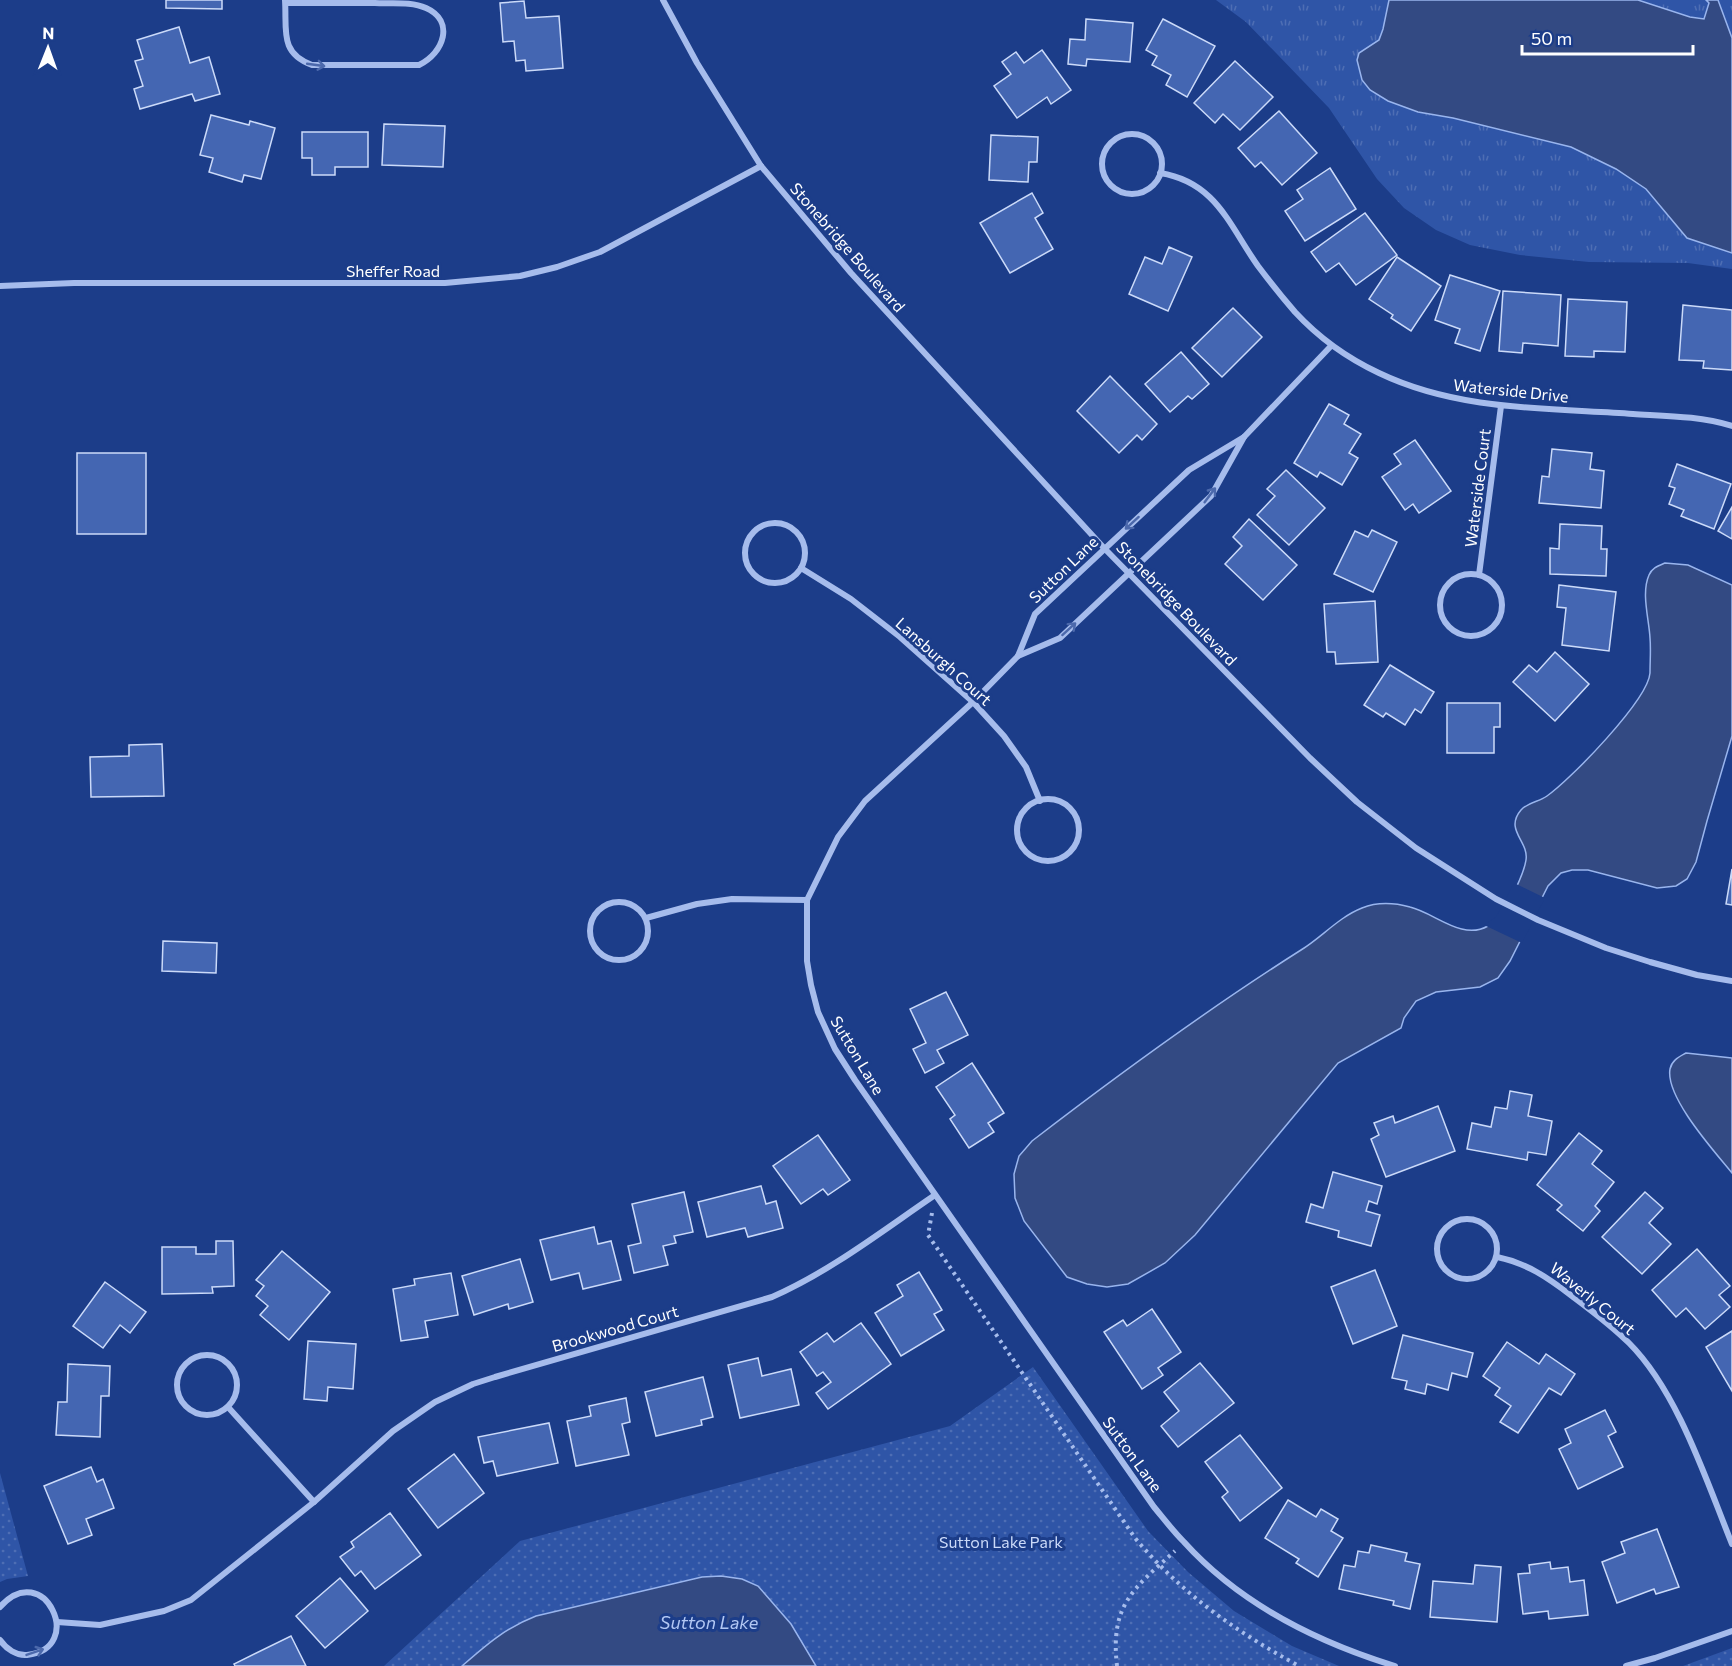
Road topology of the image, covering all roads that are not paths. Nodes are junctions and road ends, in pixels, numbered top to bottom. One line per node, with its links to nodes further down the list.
1 (663, 0): 3 (street, Stonebridge Boulevard)
2 (285, 1): 2 (street, one-way to 2)
3 (761, 166): 5 (street, Sheffer Road); 10 (street, Stonebridge Boulevard)
4 (1160, 173): 4 (street); 6 (street, Waterside Drive)
5 (0, 286)
6 (1331, 346): 7 (street, Waterside Drive); 9 (street, Sutton Lane)
7 (1501, 406): 8 (street, Waterside Drive); 13 (street, Waterside Court)
8 (1732, 426)
9 (1244, 437): 10 (street, Sutton Lane, one-way to 10); 12 (street, one-way to 9)
10 (1104, 548): 12 (street, Stonebridge Boulevard); 14 (street, Sutton Lane)
11 (801, 568): 11 (street); 15 (street, Lansburgh Court)
12 (1130, 574): 14 (street, one-way to 12); 19 (street, Stonebridge Boulevard)
13 (1479, 574): 13 (street)
14 (1018, 656): 15 (street, Sutton Lane)
15 (973, 702): 16 (street, Lansburgh Court); 17 (street, Sutton Lane)
16 (1040, 801): 16 (street)
17 (807, 900): 18 (street); 20 (street, Sutton Lane)
18 (646, 918): 18 (street)
19 (1732, 981)
20 (935, 1195): 23 (street, Brookwood Court); 29 (street, Sutton Lane)
21 (1497, 1257): 21 (street); 24 (street, Waverly Court)
22 (228, 1407): 22 (street); 23 (street)
23 (314, 1502): 26 (street, Brookwood Court)
24 (1732, 1544)
25 (0, 1607): 26 (street)
26 (57, 1622): 28 (street, one-way to 26)
27 (1732, 1631): 30 (street)
28 (0, 1640)
29 (1395, 1666)
30 (1626, 1666)

